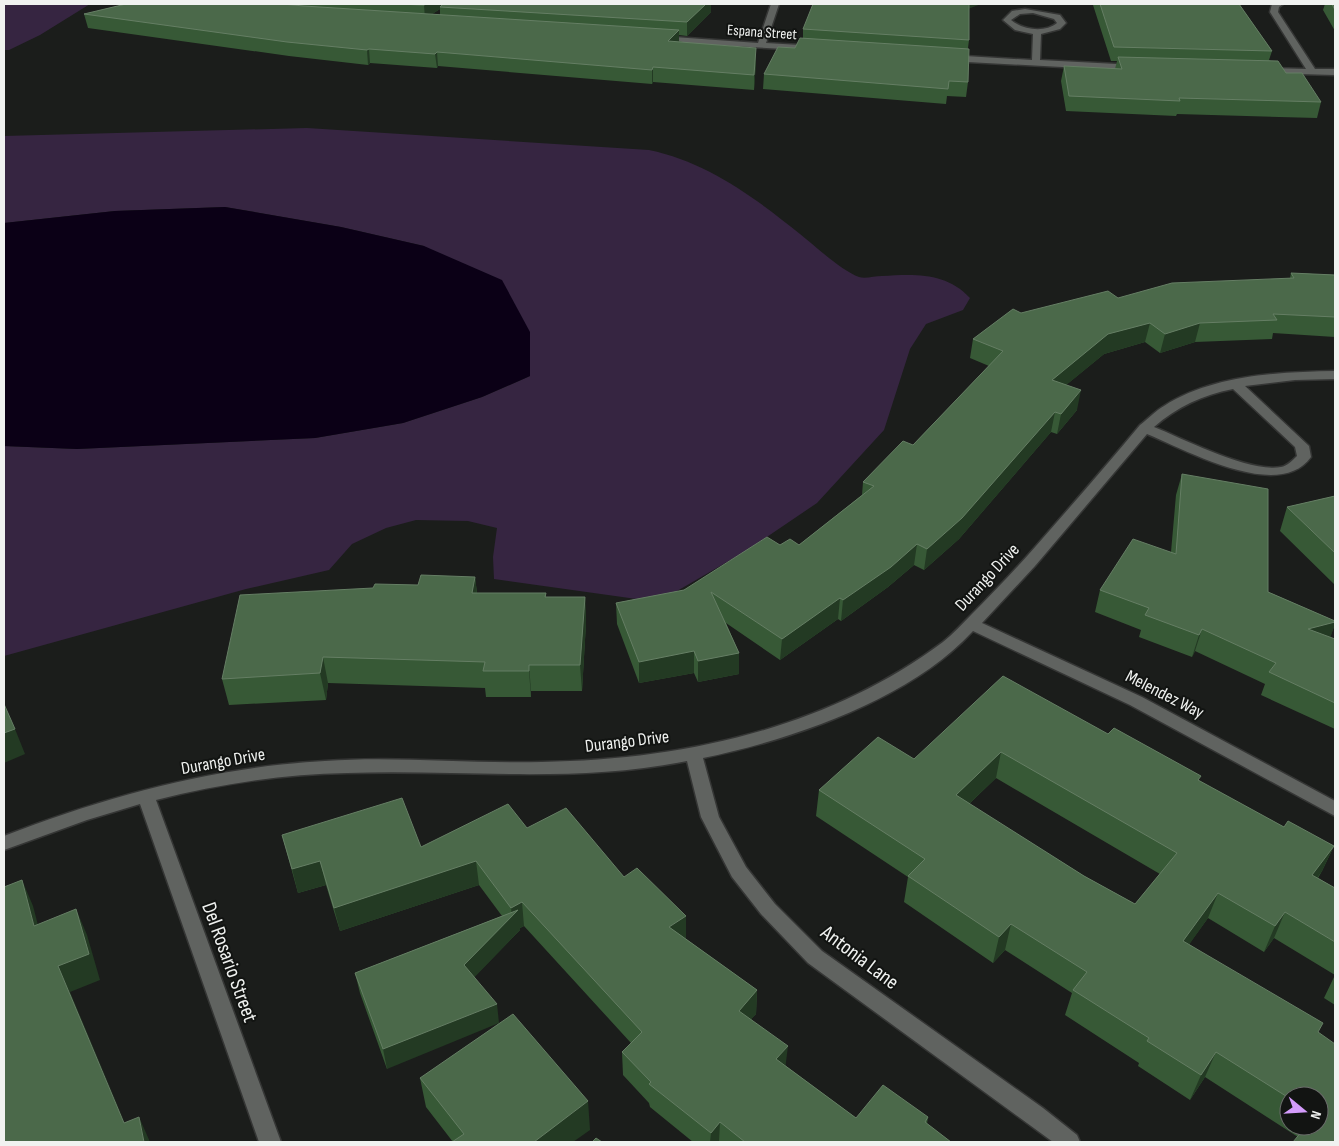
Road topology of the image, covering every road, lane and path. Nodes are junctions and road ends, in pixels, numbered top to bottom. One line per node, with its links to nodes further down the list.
1 (775, 4): 5 (street)
2 (1278, 4): 11 (street)
3 (1037, 30): 3 (street); 8 (street)
4 (650, 38): 5 (street, Espana Street)
5 (761, 45): 6 (street, Espana Street)
6 (827, 50)
7 (940, 57): 8 (street)
8 (1036, 63): 9 (street)
9 (1148, 68)
10 (1254, 70): 11 (street)
11 (1312, 71): 12 (street)
12 (1335, 72)
13 (1335, 375): 14 (street, Durango Drive)
14 (1235, 384): 15 (street, Durango Drive); 15 (street)
15 (1145, 428): 16 (street, Durango Drive)
16 (971, 624): 17 (street, Durango Drive); 19 (street, Melendez Way)
17 (693, 752): 18 (street, Durango Drive); 22 (street, Antonia Lane)
18 (146, 797): 20 (street, Durango Drive); 21 (street, Del Rosario Street)
19 (1335, 810)
20 (4, 843)
21 (270, 1142)
22 (1069, 1142)

